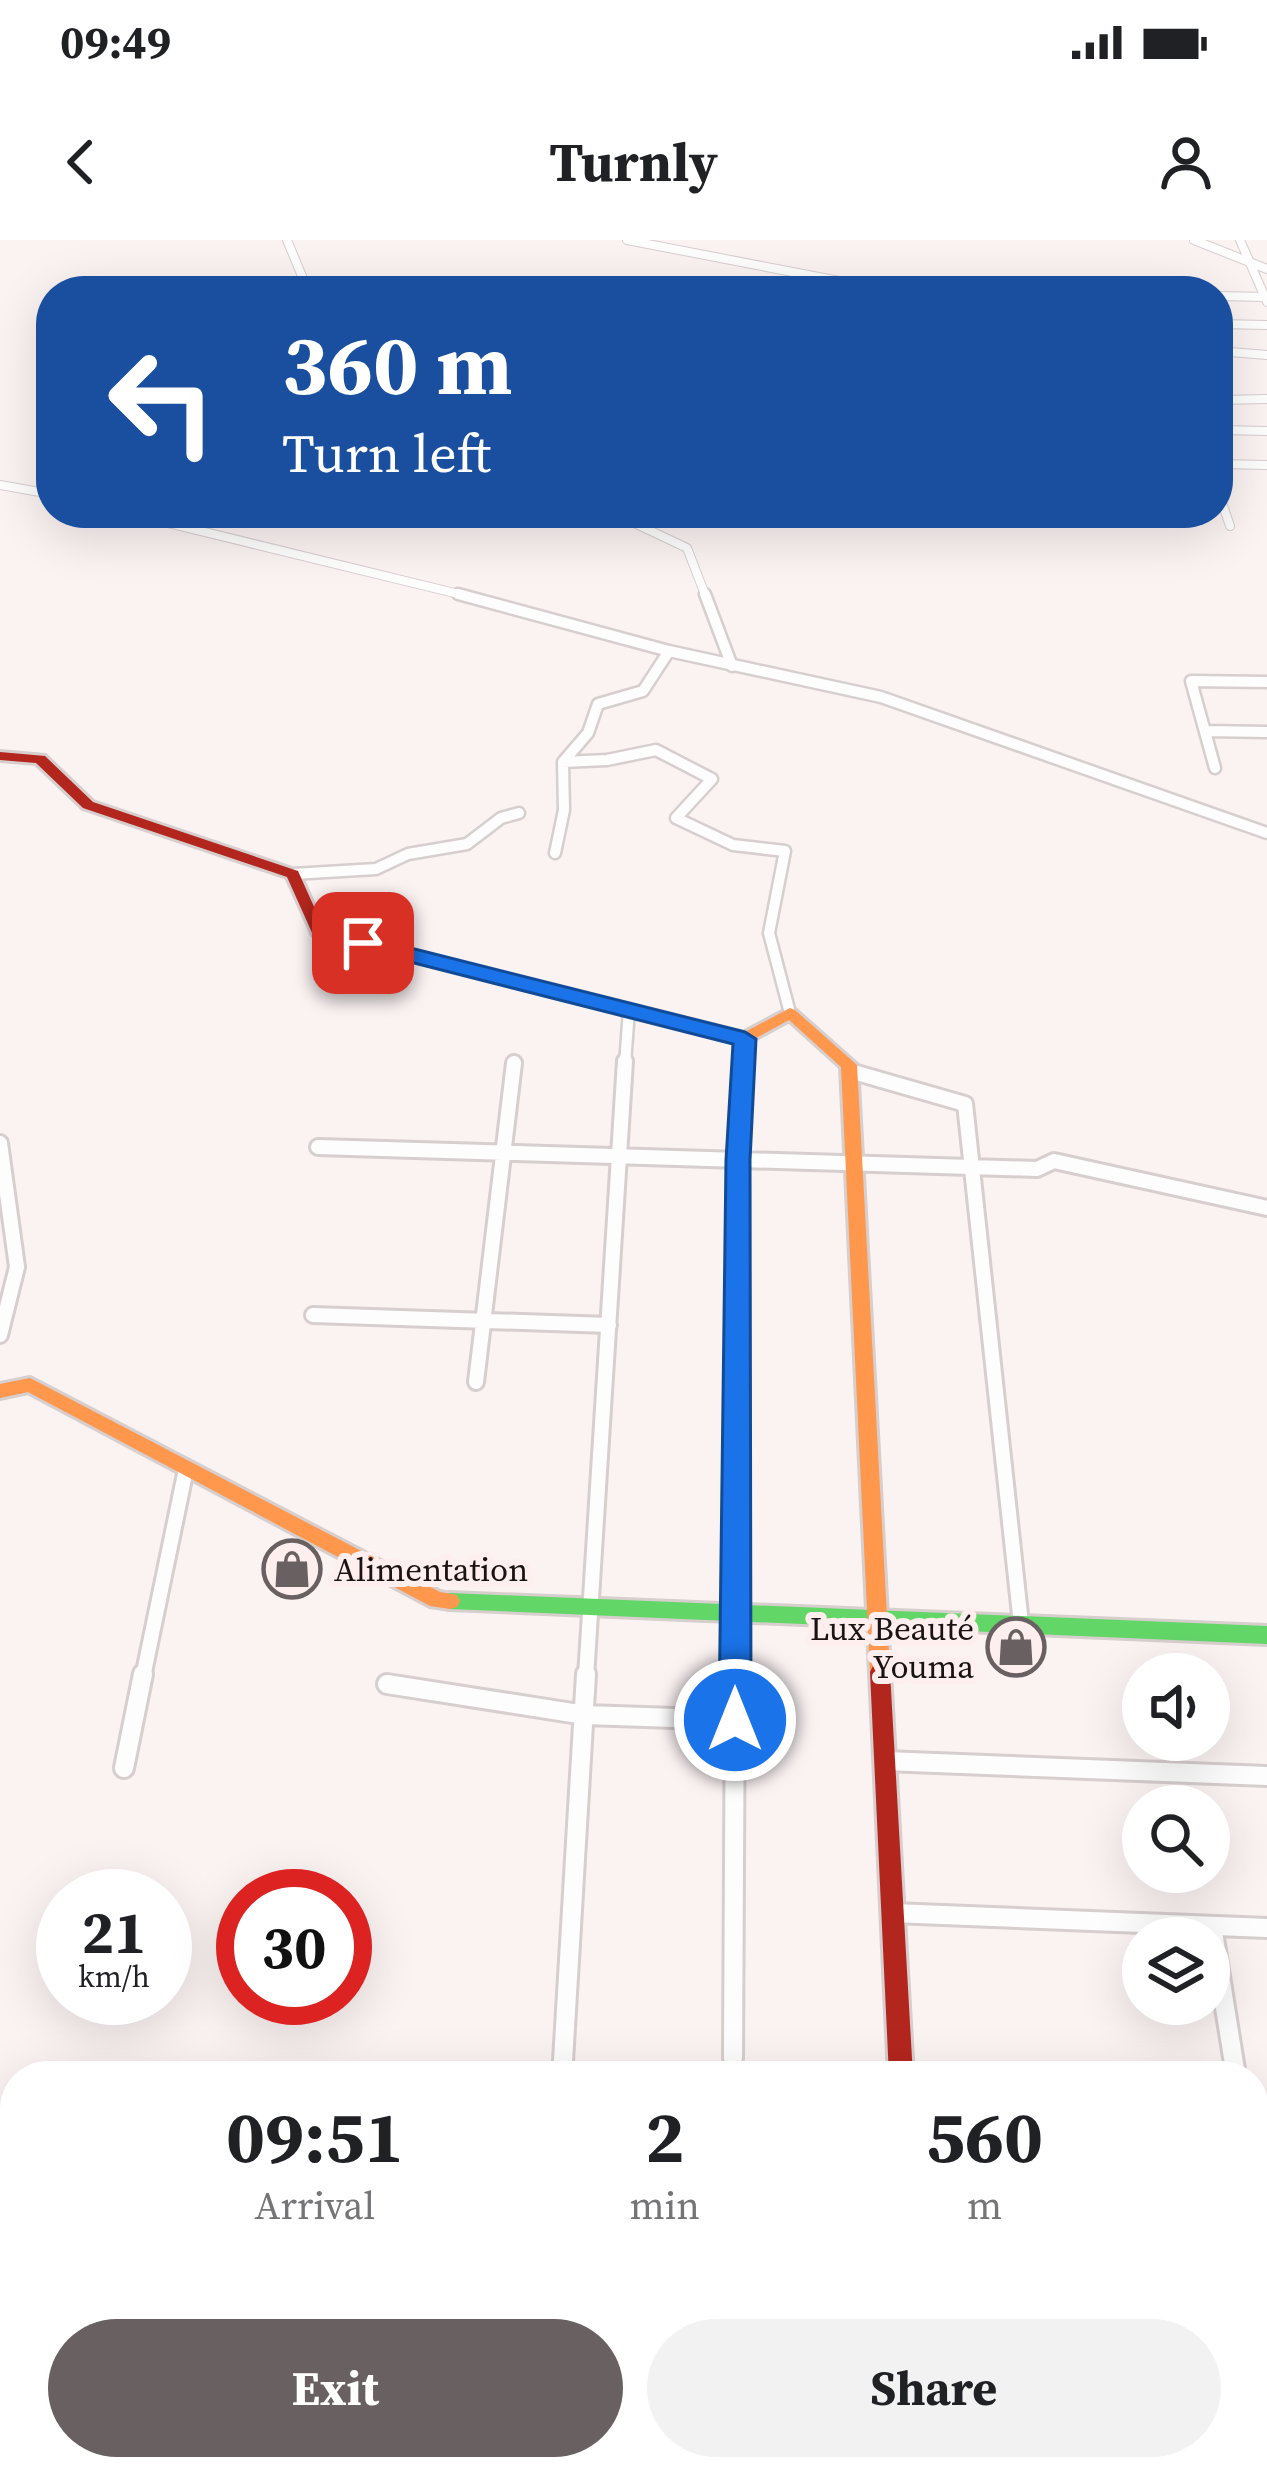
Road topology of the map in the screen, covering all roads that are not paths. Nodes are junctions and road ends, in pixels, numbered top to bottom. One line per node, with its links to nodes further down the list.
1 (287, 240): 7 (street)
2 (627, 240): 8 (street)
3 (1194, 240): 5 (street)
4 (1240, 240): 5 (street)
5 (1251, 266): 6 (street); 10 (street)
6 (1267, 267)
7 (302, 276)
8 (813, 276)
9 (1233, 297): 10 (street)
10 (1266, 300)
11 (1233, 324): 12 (street)
12 (1267, 325)
13 (1233, 353): 14 (street)
14 (1267, 355)
15 (1267, 399): 16 (street)
16 (1233, 400)
17 (1233, 430): 18 (street)
18 (1267, 431)
19 (1233, 464): 20 (street)
20 (1267, 465)
21 (0, 485): 22 (street)
22 (36, 491)
23 (188, 528): 25 (street)
24 (645, 528): 26 (street)
25 (670, 651): 26 (street); 31 (street)
26 (732, 666): 34 (street)
27 (1267, 682): 28 (street)
28 (1205, 731): 29 (street); 32 (street)
29 (1267, 732)
30 (0, 756): 36 (street)
31 (563, 762): 35 (street); 38 (street)
32 (1215, 768)
33 (519, 813): 36 (street)
34 (1267, 833)
35 (555, 853)
36 (293, 874): 37 (street)
37 (629, 1010): 39 (street); 45 (street)
38 (790, 1012): 39 (street); 41 (street)
39 (745, 1039): 46 (street)
40 (514, 1063): 44 (street)
41 (850, 1071): 47 (street); 48 (street)
42 (0, 1143): 49 (street)
43 (318, 1148): 44 (street)
44 (503, 1153): 45 (street); 53 (street)
45 (620, 1156): 46 (street); 54 (street)
46 (738, 1160): 47 (street); 60 (street)
47 (854, 1163): 48 (street); 61 (street)
48 (972, 1167): 50 (street); 62 (street)
49 (4, 1197): 51 (street)
50 (1267, 1208)
51 (4, 1291): 55 (street)
52 (314, 1315): 53 (street)
53 (483, 1321): 54 (street); 56 (street)
54 (609, 1324): 59 (street)
55 (0, 1335)
56 (476, 1382)
57 (0, 1391): 58 (street)
58 (186, 1469): 59 (street); 68 (street)
59 (586, 1606): 60 (street); 65 (street)
60 (736, 1612): 61 (street); 66 (street)
61 (878, 1618): 62 (street); 67 (street)
62 (1021, 1624): 63 (street)
63 (1267, 1635)
64 (387, 1684): 65 (street)
65 (585, 1715): 66 (street); 76 (street)
66 (735, 1720): 75 (street)
67 (885, 1761): 69 (street); 70 (street)
68 (124, 1768)
69 (1267, 1775)
70 (892, 1913): 71 (street); 77 (street)
71 (1122, 1922)
72 (1230, 1927): 73 (street)
73 (1267, 1928)
74 (1228, 2025): 78 (street)
75 (733, 2058)
76 (563, 2061)
77 (900, 2061)
78 (1234, 2061)

